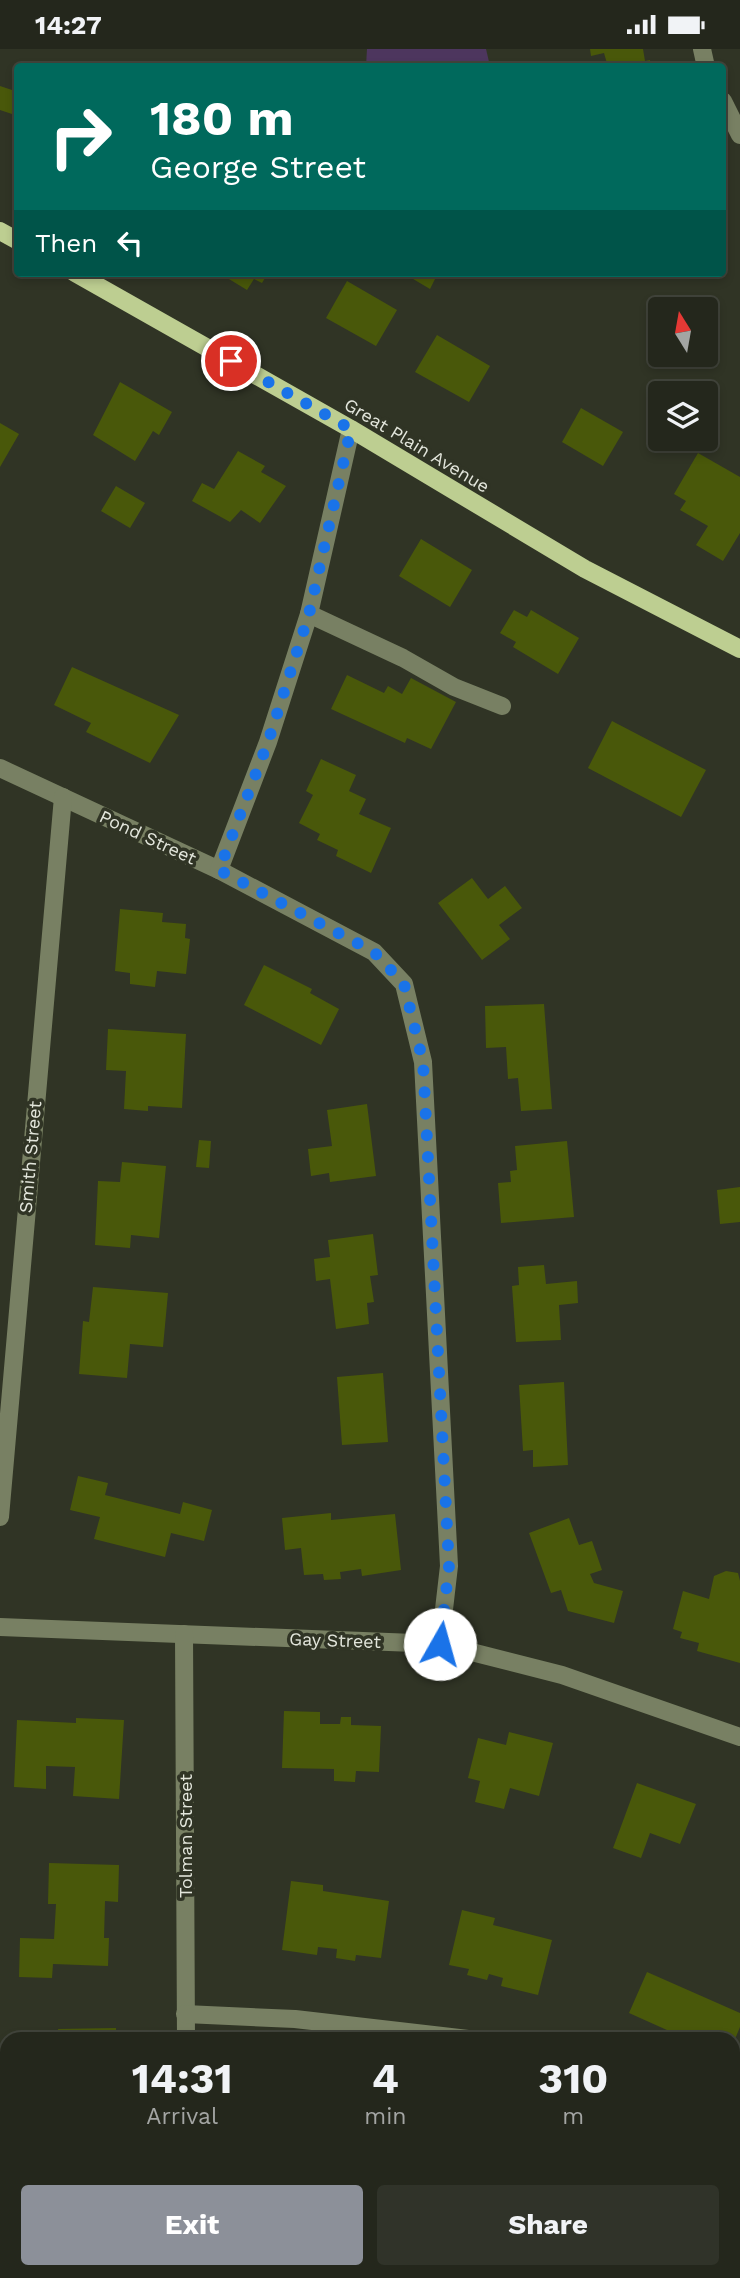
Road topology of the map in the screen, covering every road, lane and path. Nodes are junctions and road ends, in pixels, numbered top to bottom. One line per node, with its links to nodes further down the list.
1 (726, 106): 2 (street)
2 (740, 135)
3 (82, 277): 4 (main road, Great Plain Avenue)
4 (351, 429): 5 (street); 6 (main road, Great Plain Avenue)
5 (309, 614): 7 (street); 10 (street)
6 (740, 649)
7 (502, 706)
8 (0, 768): 9 (street, Pond Street)
9 (63, 797): 10 (street, Pond Street); 11 (street, Smith Street)
10 (219, 870): 14 (street, Pond Street)
11 (0, 1517)
12 (0, 1626): 13 (street, Gay Street)
13 (184, 1634): 14 (street, Gay Street); 16 (street, Tolman Street)
14 (440, 1644): 15 (street, Gay Street)
15 (740, 1737)
16 (185, 2014): 17 (street, Tolman Street); 18 (street)
17 (186, 2032)
18 (407, 2032)

